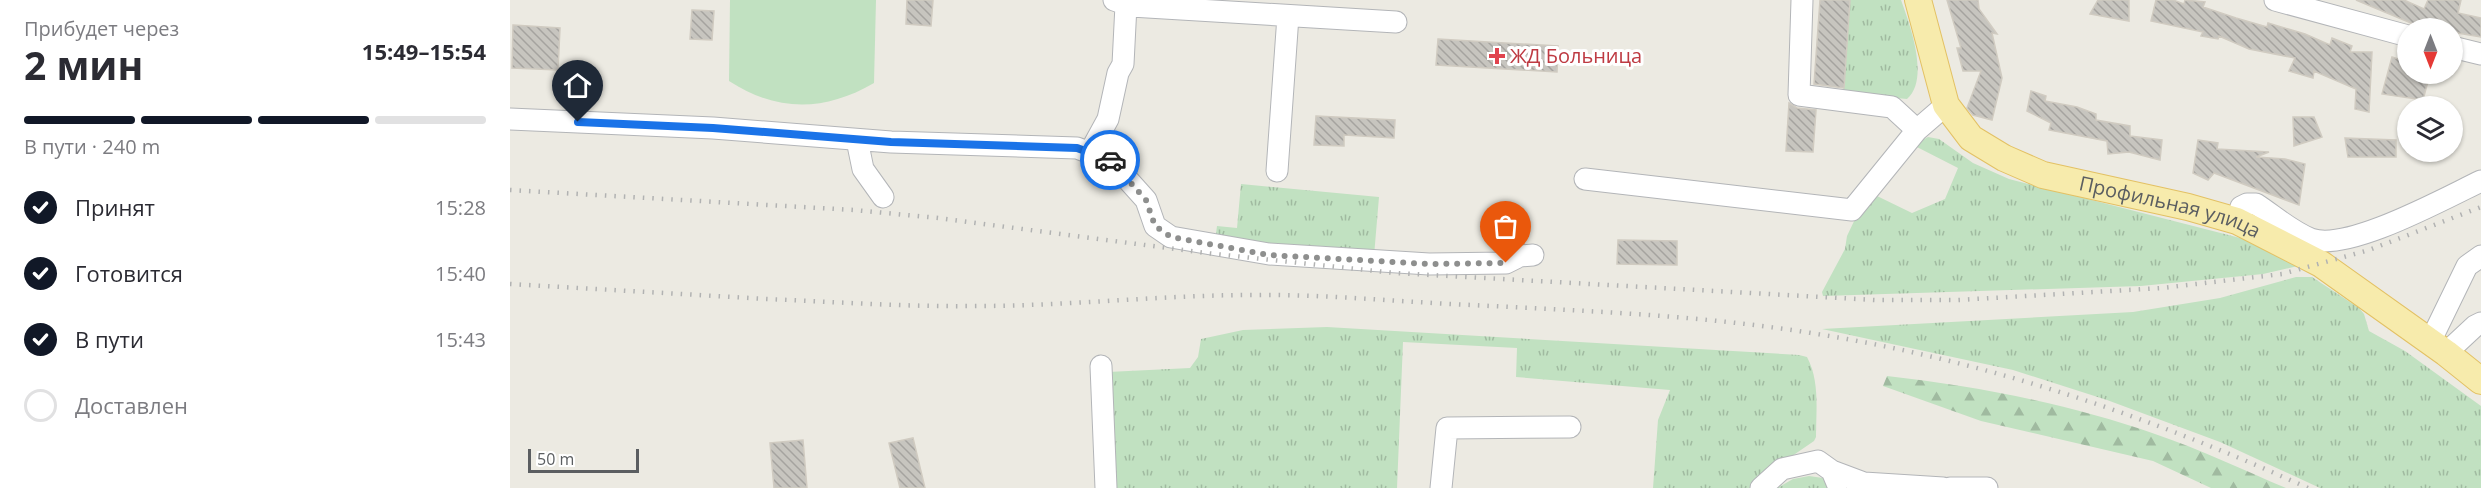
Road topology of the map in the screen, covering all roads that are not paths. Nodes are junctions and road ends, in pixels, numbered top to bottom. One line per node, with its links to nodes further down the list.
1 (1802, 0): 13 (street)
2 (1918, 0): 11 (main road, Профильная улица)
3 (2275, 0): 8 (street)
4 (1120, 3): 5 (street); 15 (street)
5 (1208, 5): 6 (street)
6 (1288, 16): 7 (street); 16 (street)
7 (1396, 22)
8 (2397, 33)
9 (2463, 50): 10 (street)
10 (2481, 54)
11 (1946, 105): 13 (street); 20 (main road, Профильная улица)
12 (510, 119): 14 (street)
13 (1917, 130): 17 (street)
14 (857, 140): 15 (street); 19 (street)
15 (1090, 152): 21 (street)
16 (1277, 171)
17 (1584, 179)
18 (2481, 181): 20 (street)
19 (883, 198)
20 (2237, 221): 24 (main road, Профильная улица)
21 (1533, 255)
22 (2481, 256): 24 (street)
23 (2481, 324): 24 (street)
24 (2438, 348): 26 (main road, Профильная улица)
25 (1101, 366): 29 (street)
26 (2481, 381)
27 (1570, 428): 30 (street)
28 (1830, 473): 31 (street); 32 (street)
29 (1106, 488)
30 (1441, 488)
31 (1761, 488)
32 (1943, 488)
33 (1950, 488): 34 (street)
34 (1987, 488)

